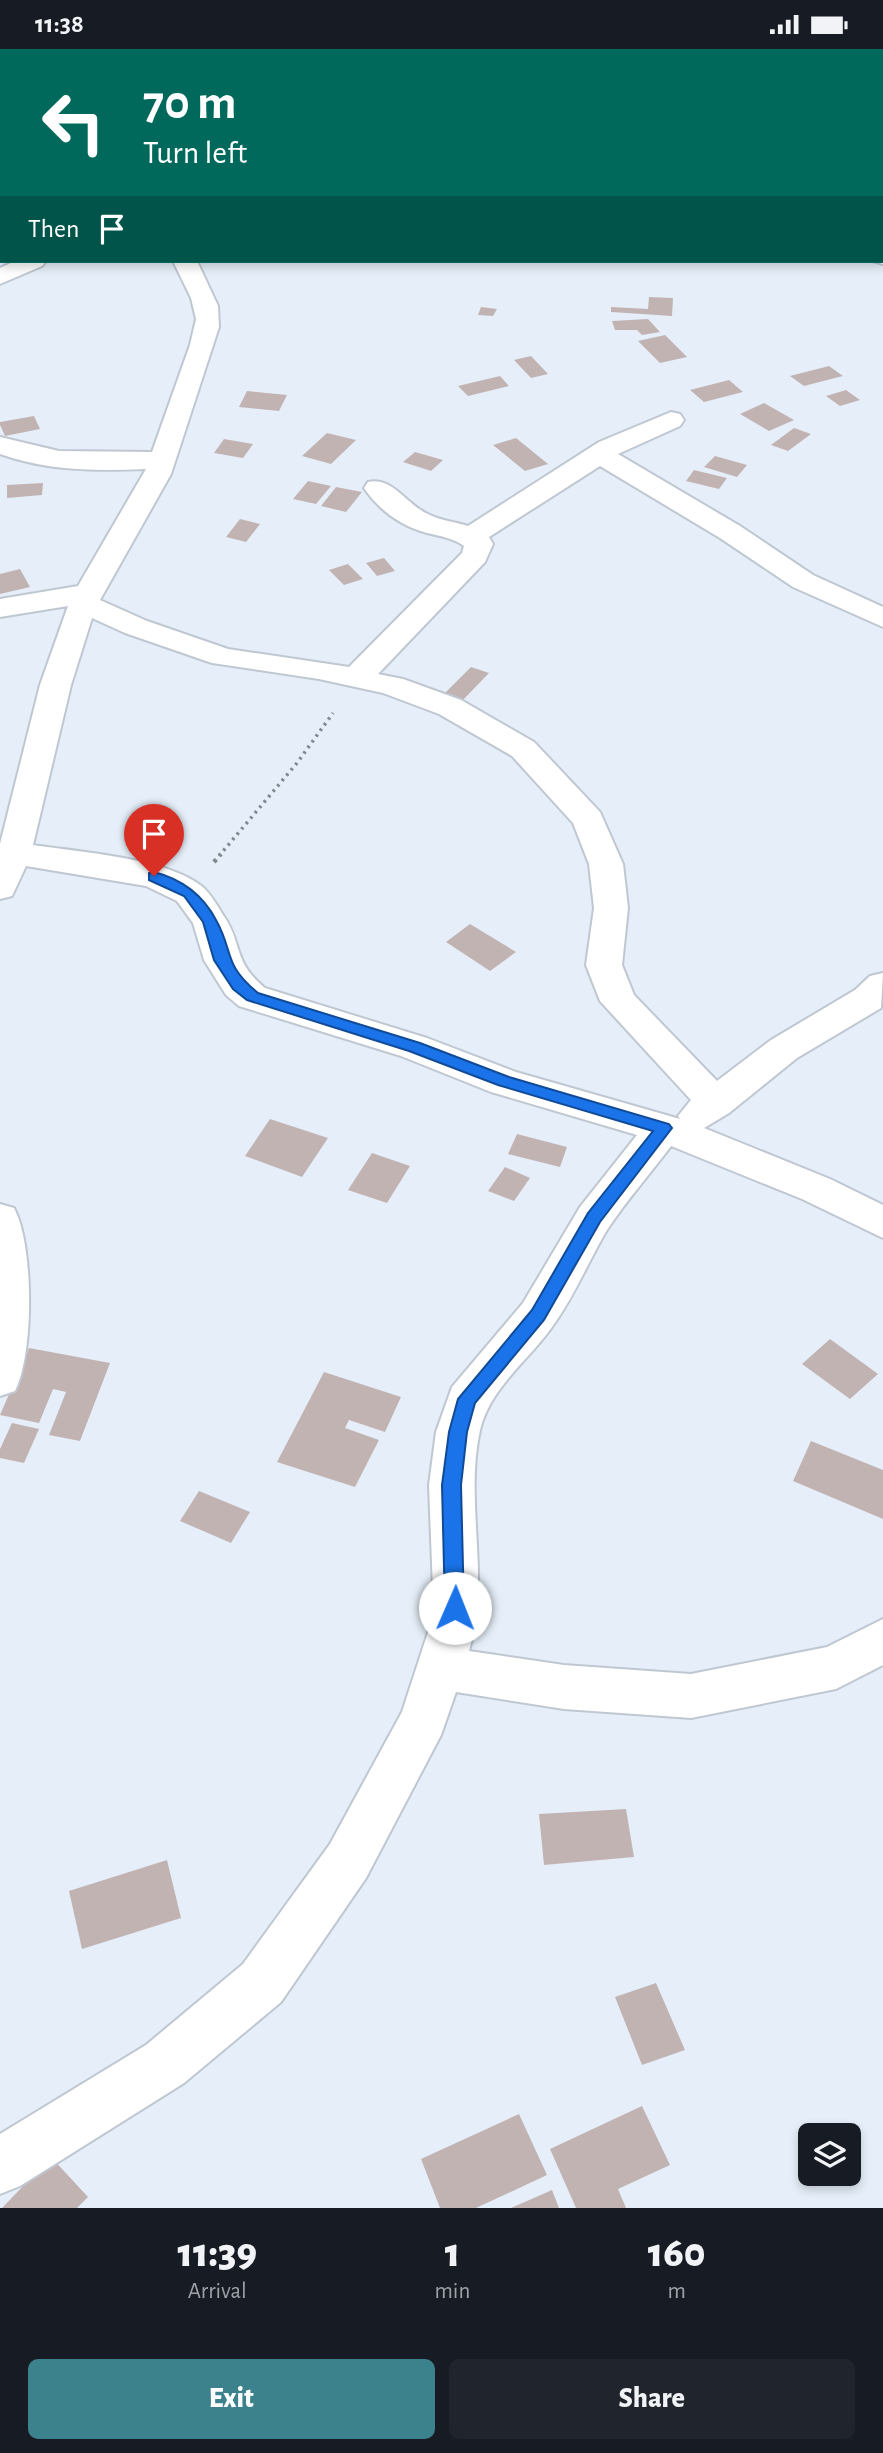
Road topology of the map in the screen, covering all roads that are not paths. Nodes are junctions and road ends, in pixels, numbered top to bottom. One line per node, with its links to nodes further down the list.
1 (30, 263): 3 (street)
2 (186, 263): 7 (street)
3 (0, 277)
4 (671, 420): 6 (street)
5 (0, 445): 7 (street)
6 (599, 454): 9 (street); 12 (street)
7 (161, 460): 10 (street)
8 (378, 488): 9 (street)
9 (471, 536): 13 (street)
10 (88, 599): 11 (street); 13 (street); 14 (street)
11 (0, 608)
12 (883, 618)
13 (356, 678): 17 (street)
14 (16, 853): 15 (street); 18 (street)
15 (0, 888)
16 (883, 985): 17 (street)
17 (716, 1103): 18 (street)
18 (669, 1130): 20 (street); 23 (street)
19 (0, 1219): 21 (street)
20 (883, 1223)
21 (0, 1379)
22 (883, 1640): 23 (street)
23 (440, 1668): 24 (street)
24 (0, 2166)

